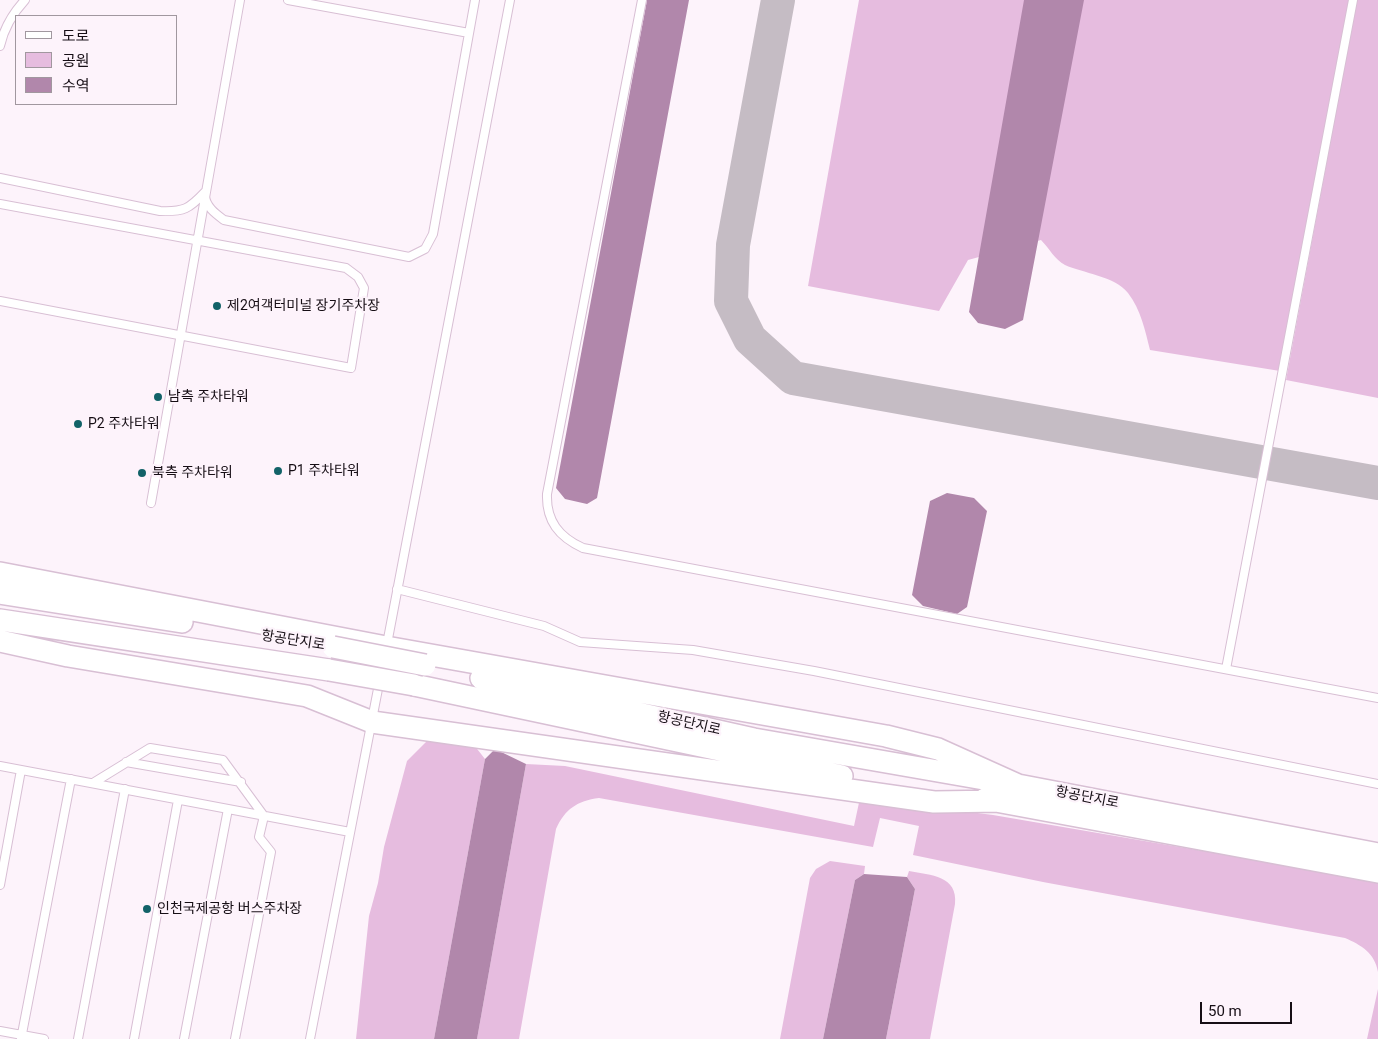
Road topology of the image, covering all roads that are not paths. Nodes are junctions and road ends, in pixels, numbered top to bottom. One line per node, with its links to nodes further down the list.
1 (25, 0): 9 (lane)
2 (240, 0): 11 (lane)
3 (288, 0): 8 (lane)
4 (475, 0): 8 (lane)
5 (510, 0): 18 (lane)
6 (642, 0): 23 (lane)
7 (1353, 0): 23 (lane)
8 (469, 33): 11 (lane)
9 (0, 46)
10 (0, 178): 11 (lane)
11 (205, 192): 13 (lane)
12 (0, 204): 13 (lane)
13 (196, 240): 15 (lane); 15 (lane)
14 (0, 301): 15 (lane)
15 (180, 335): 16 (lane)
16 (151, 503)
17 (0, 573): 22 (street)
18 (397, 589): 22 (lane); 32 (lane)
19 (0, 592): 33 (street, 항공단지로, bridge)
20 (0, 620): 34 (street, 항공단지로, bridge)
21 (0, 641): 25 (street)
22 (386, 647): 25 (lane); 33 (street)
23 (1226, 668): 24 (lane)
24 (1378, 698)
25 (372, 722): 34 (street); 39 (lane)
26 (126, 762): 30 (lane); 30 (lane); 31 (lane)
27 (0, 766): 28 (lane)
28 (21, 770): 29 (lane); 42 (lane)
29 (71, 779): 31 (lane); 44 (lane)
30 (241, 782): 38 (lane)
31 (93, 783): 35 (lane)
32 (1378, 784)
33 (1018, 785): 40 (street, 항공단지로)
34 (871, 787): 41 (street, 항공단지로)
35 (125, 789): 36 (lane); 46 (lane)
36 (178, 800): 37 (lane); 47 (lane)
37 (228, 809): 38 (lane); 48 (lane)
38 (264, 816): 39 (lane); 49 (lane)
39 (350, 832): 50 (lane)
40 (1378, 854)
41 (1378, 872)
42 (0, 885)
43 (0, 1031): 44 (lane)
44 (22, 1037): 45 (lane)
45 (44, 1039)
46 (78, 1039)
47 (134, 1039)
48 (184, 1039)
49 (235, 1039)
50 (310, 1039)

